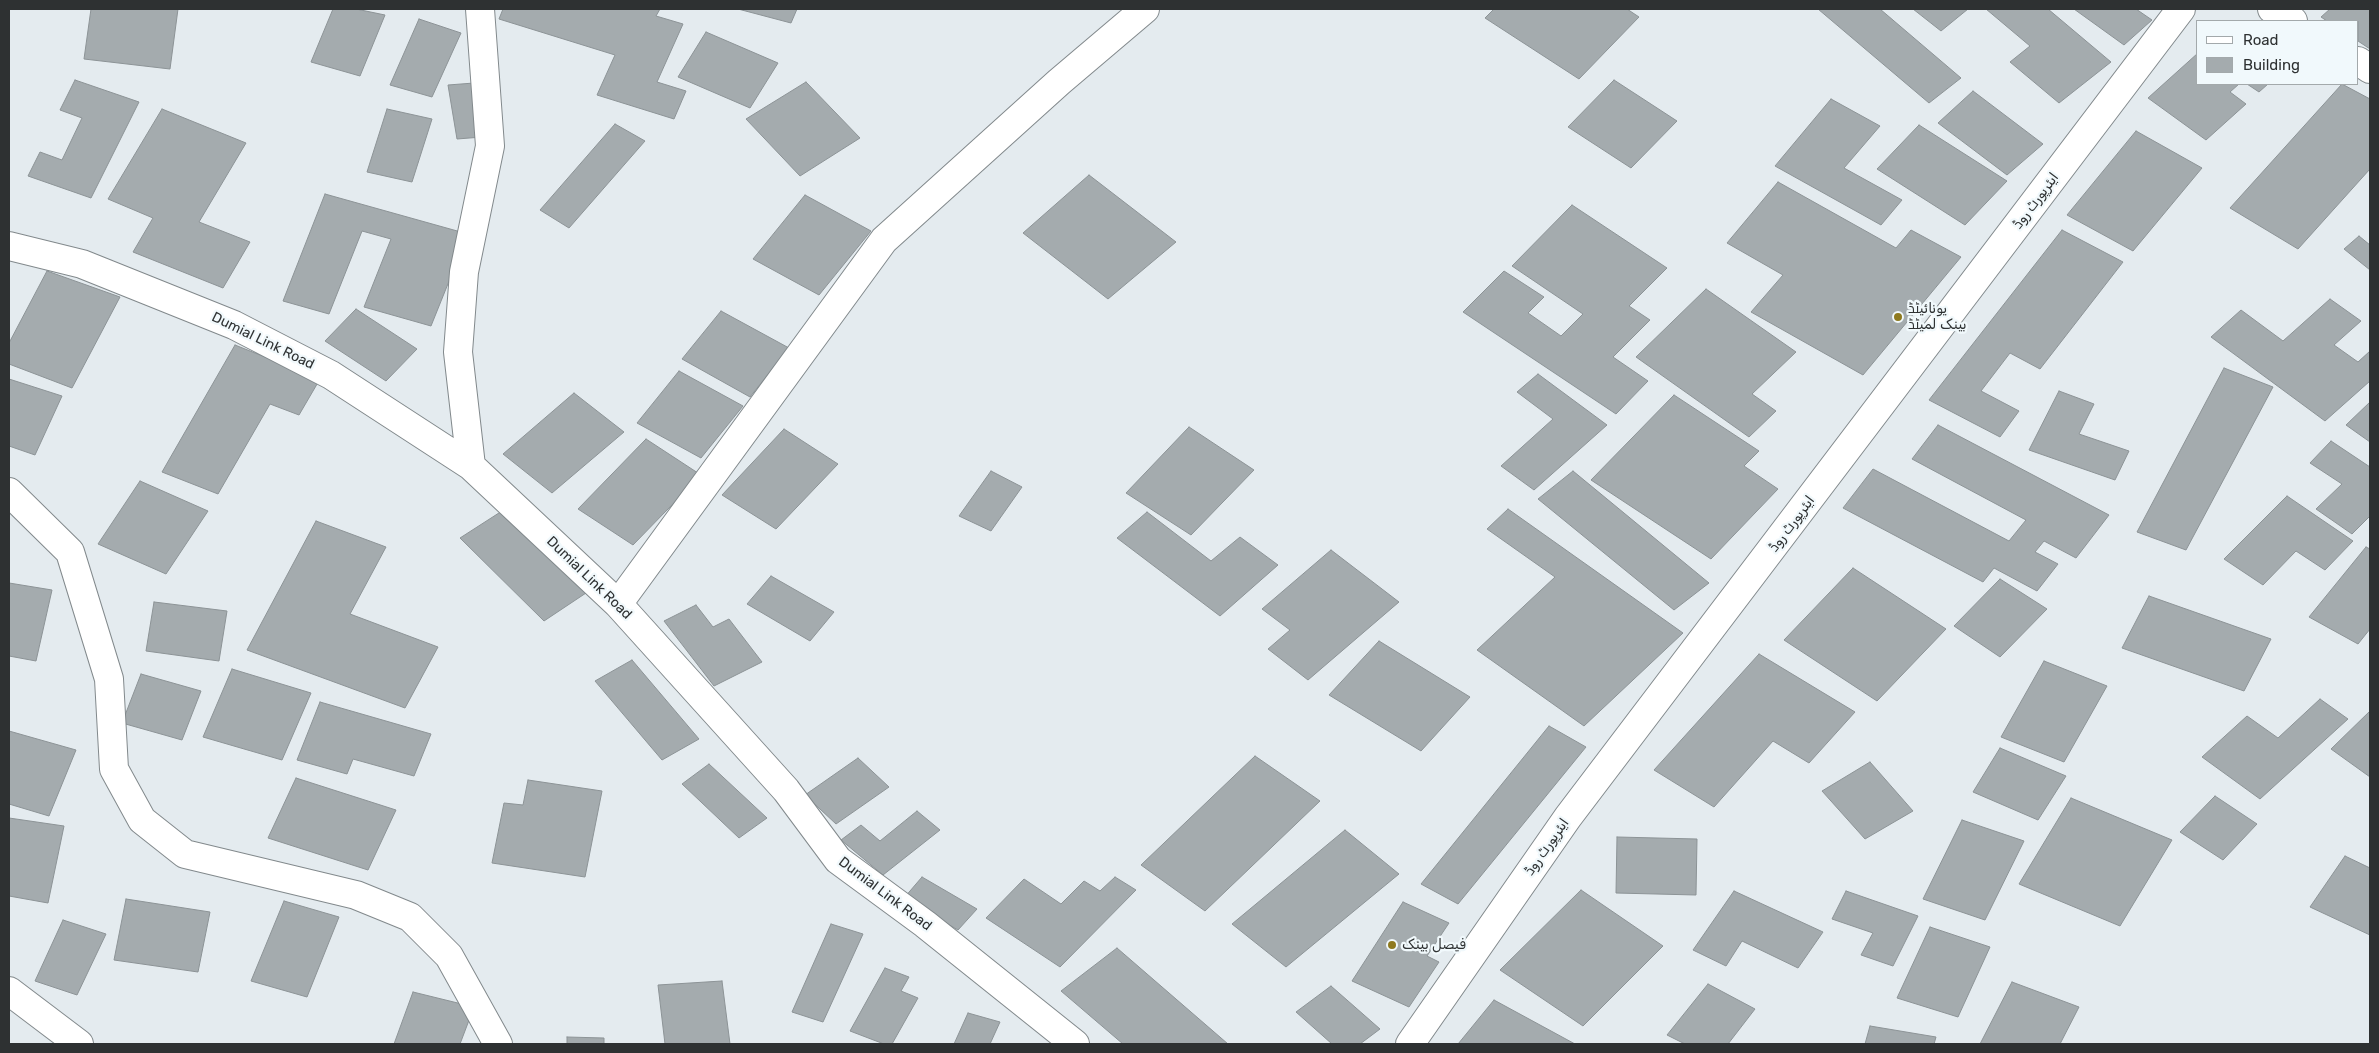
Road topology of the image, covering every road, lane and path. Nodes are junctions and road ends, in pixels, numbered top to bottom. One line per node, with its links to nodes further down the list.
1 (480, 9): 9 (main road)
2 (1146, 9): 11 (main road)
3 (2181, 9): 16 (main road, ایئرپورٹ روڈ)
4 (2272, 9): 5 (main road)
5 (2290, 20)
6 (2359, 62): 7 (main road)
7 (2370, 69)
8 (9, 246): 9 (main road, Dumial Link Road)
9 (471, 466): 11 (main road, Dumial Link Road)
10 (9, 492): 14 (main road)
11 (618, 604): 15 (main road, Dumial Link Road)
12 (9, 991): 13 (main road)
13 (79, 1044)
14 (498, 1044)
15 (1075, 1044)
16 (1410, 1044)

